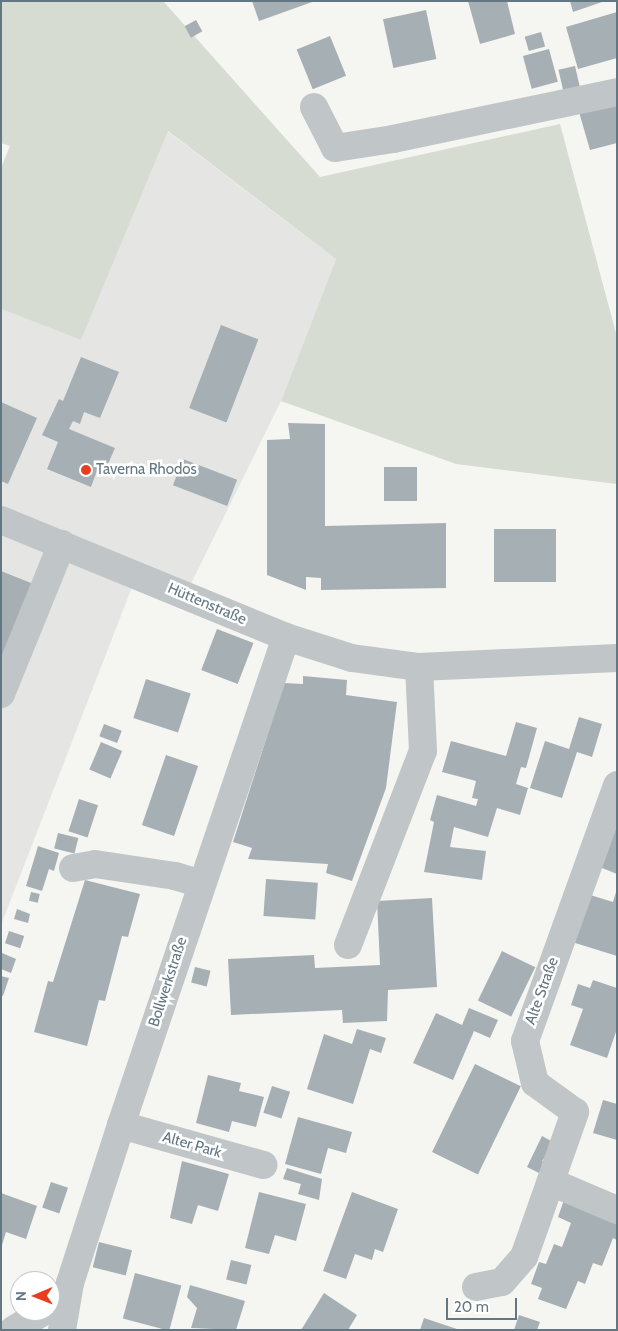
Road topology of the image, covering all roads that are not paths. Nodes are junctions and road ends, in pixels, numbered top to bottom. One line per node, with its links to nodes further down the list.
1 (617, 92): 2 (street)
2 (314, 107)
3 (1, 520): 4 (street, Hüttenstraße)
4 (62, 544): 5 (street, Hüttenstraße); 8 (street)
5 (286, 638): 7 (street, Hüttenstraße); 11 (street, Bollwerkstraße)
6 (617, 658): 7 (street, Hüttenstraße)
7 (419, 667): 12 (street)
8 (1, 694)
9 (617, 784): 15 (street, Alte Straße)
10 (73, 868): 11 (street)
11 (201, 884): 13 (street, Bollwerkstraße)
12 (348, 945)
13 (121, 1125): 14 (street, Alter Park); 17 (street, Bollwerkstraße)
14 (263, 1165)
15 (551, 1182): 16 (street); 18 (street, Alte Straße)
16 (617, 1210)
17 (70, 1283): 19 (street); 22 (street, Bollwerkstraße)
18 (476, 1288)
19 (60, 1294)
20 (28, 1321): 21 (street)
21 (13, 1330)
22 (62, 1330)

